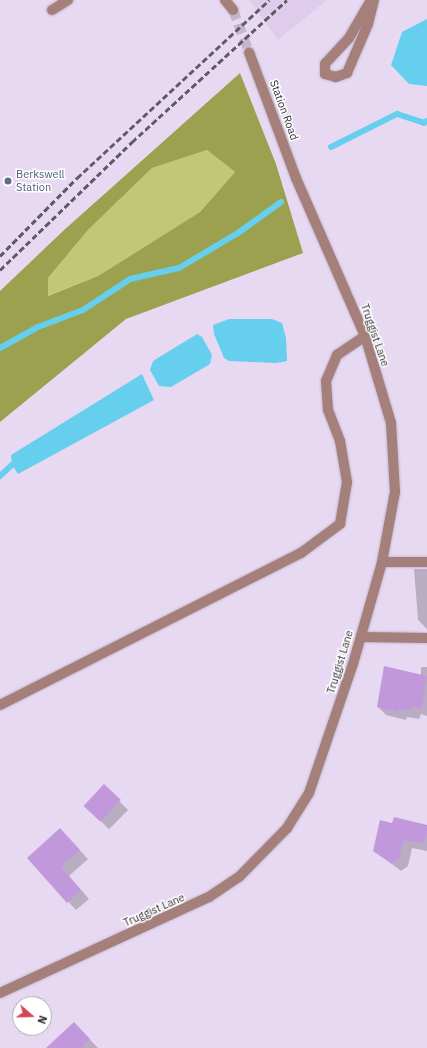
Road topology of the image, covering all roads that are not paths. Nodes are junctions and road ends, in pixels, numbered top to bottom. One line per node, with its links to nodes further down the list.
1 (68, 0): 4 (street)
2 (225, 0): 5 (street)
3 (372, 0): 3 (street)
4 (52, 10)
5 (233, 10)
6 (249, 52): 7 (street, Station Road)
7 (296, 178): 8 (street, Truggist Lane)
8 (365, 336): 9 (street, Truggist Lane); 13 (street)
9 (382, 562): 10 (street); 11 (street, Truggist Lane)
10 (427, 562)
11 (361, 637): 12 (street); 14 (street, Truggist Lane)
12 (427, 638)
13 (0, 705)
14 (0, 993)

